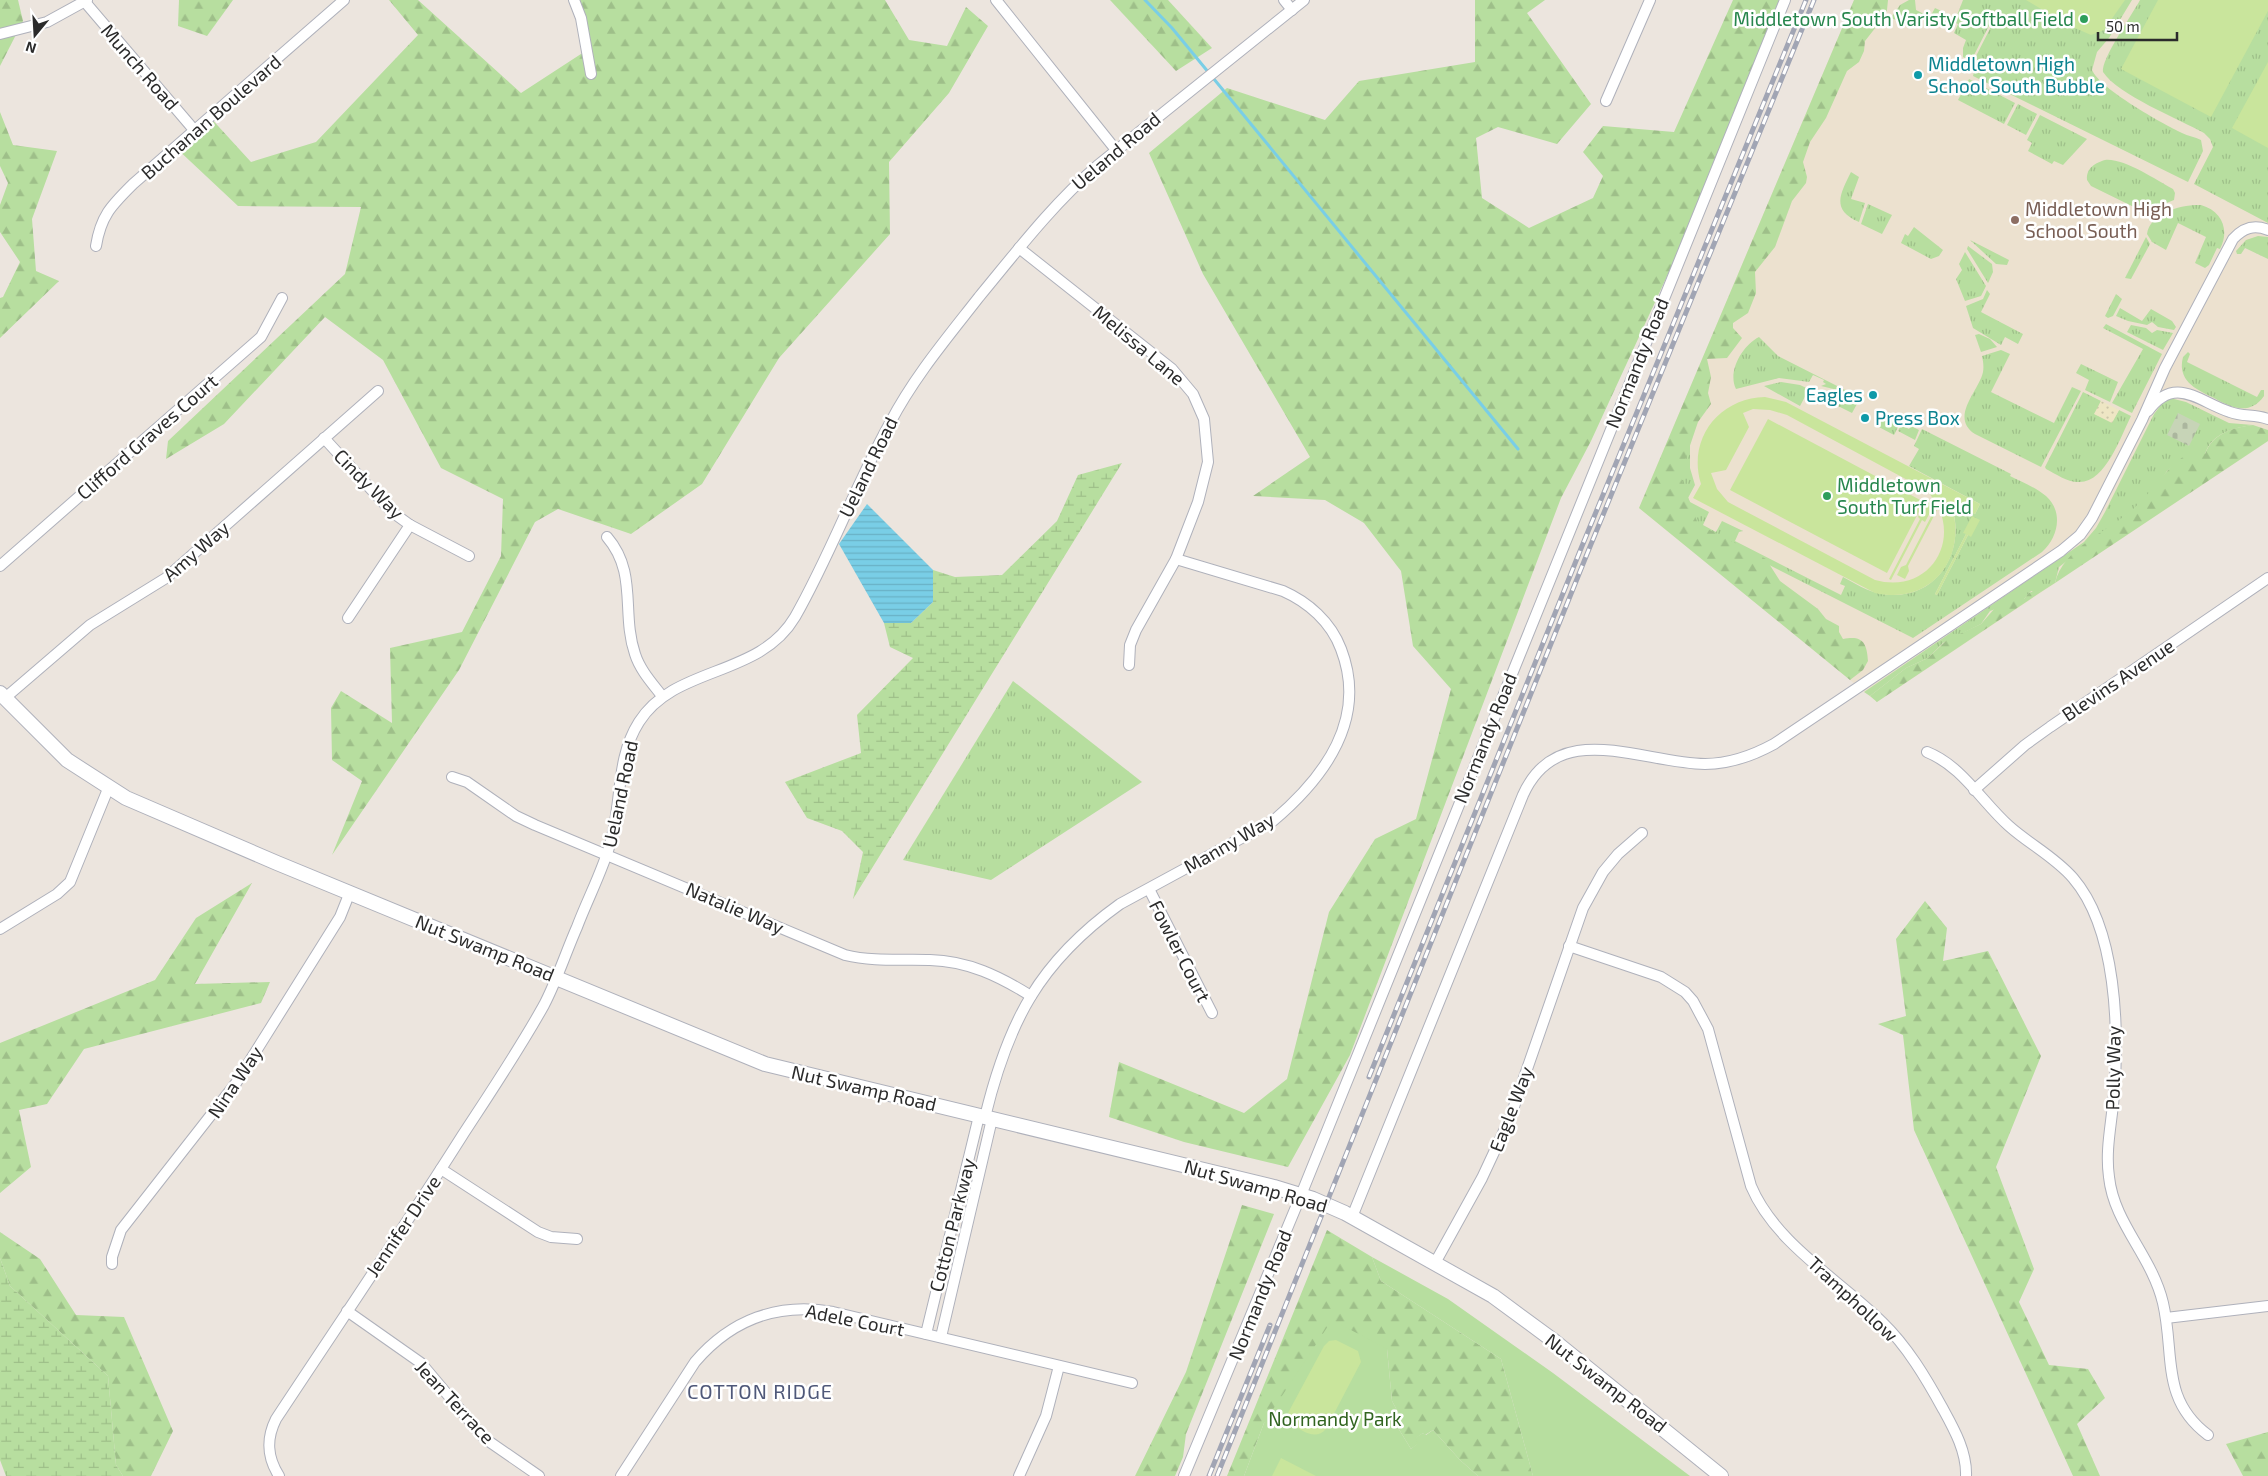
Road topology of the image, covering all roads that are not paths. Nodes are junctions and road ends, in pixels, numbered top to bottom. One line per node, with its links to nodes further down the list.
1 (344, 0): 13 (street, Buchanan Boulevard)
2 (574, 0): 11 (street)
3 (996, 0): 14 (street)
4 (1284, 0): 9 (street)
5 (1304, 0): 9 (street, Ueland Road)
6 (1650, 0): 12 (street)
7 (1785, 0): 48 (street, Normandy Road)
8 (86, 1): 10 (street); 13 (street, Munch Road)
9 (1292, 10): 14 (street, Ueland Road)
10 (0, 34)
11 (591, 74)
12 (1606, 101)
13 (195, 131): 16 (street, Buchanan Boulevard)
14 (1116, 150): 17 (street, Ueland Road)
15 (2268, 230): 21 (street)
16 (96, 246)
17 (1018, 248): 26 (street, Melissa Lane); 32 (street, Ueland Road)
18 (282, 298): 27 (street, Clifford Graves Court)
19 (378, 392): 22 (street, Amy Way)
20 (2268, 419): 21 (street)
21 (2142, 420): 49 (street)
22 (324, 438): 23 (street, Cindy Way); 31 (street, Amy Way)
23 (410, 525): 25 (street, Cindy Way); 29 (street)
24 (607, 537): 32 (street)
25 (470, 556)
26 (1176, 559): 30 (street, Melissa Lane); 39 (street, Manny Way)
27 (0, 566)
28 (2268, 578): 36 (street, Blevins Avenue)
29 (348, 618)
30 (1129, 665)
31 (2, 696): 35 (main road, Nut Swamp Road)
32 (662, 696): 38 (street, Ueland Road)
33 (1927, 752): 36 (street, Polly Way)
34 (452, 777): 38 (street, Natalie Way)
35 (108, 788): 40 (main road, Nut Swamp Road); 41 (street)
36 (1974, 790): 57 (street, Polly Way)
37 (1642, 833): 42 (street, Eagle Way)
38 (607, 854): 43 (street, Ueland Road); 44 (street, Natalie Way)
39 (1149, 889): 44 (street, Manny Way); 45 (street, Fowler Court)
40 (350, 892): 43 (main road, Nut Swamp Road); 54 (street, Nina Way)
41 (0, 929)
42 (1570, 946): 53 (street, Eagle Way); 69 (street, Tramphollow)
43 (556, 977): 46 (main road, Nut Swamp Road); 47 (street, Jennifer Drive)
44 (1031, 996): 46 (street, Manny Way)
45 (1212, 1013)
46 (985, 1117): 48 (main road, Nut Swamp Road); 50 (street, Cotton Parkway); 51 (street, Cotton Parkway)
47 (441, 1169): 52 (street); 56 (street, Jennifer Drive)
48 (1301, 1195): 49 (main road, Nut Swamp Road); 67 (street, Normandy Road)
49 (1352, 1217): 53 (main road, Nut Swamp Road)
50 (951, 1229): 51 (street); 58 (street, Cotton Parkway)
51 (965, 1232): 59 (street, Cotton Parkway)
52 (577, 1239)
53 (1435, 1263): 68 (main road, Nut Swamp Road)
54 (112, 1264)
55 (2268, 1306): 57 (street)
56 (346, 1311): 63 (street, Jennifer Drive); 64 (street, Jean Terrace)
57 (2166, 1318): 62 (street, Polly Way)
58 (926, 1334): 59 (street, Adele Court); 65 (street, Adele Court)
59 (941, 1338): 60 (street, Adele Court)
60 (1059, 1366): 61 (street, Adele Court); 66 (street)
61 (1132, 1383)
62 (2208, 1435)
63 (279, 1476)
64 (539, 1476)
65 (621, 1476)
66 (1019, 1476)
67 (1184, 1476)
68 (1721, 1476)
69 (1966, 1476)

